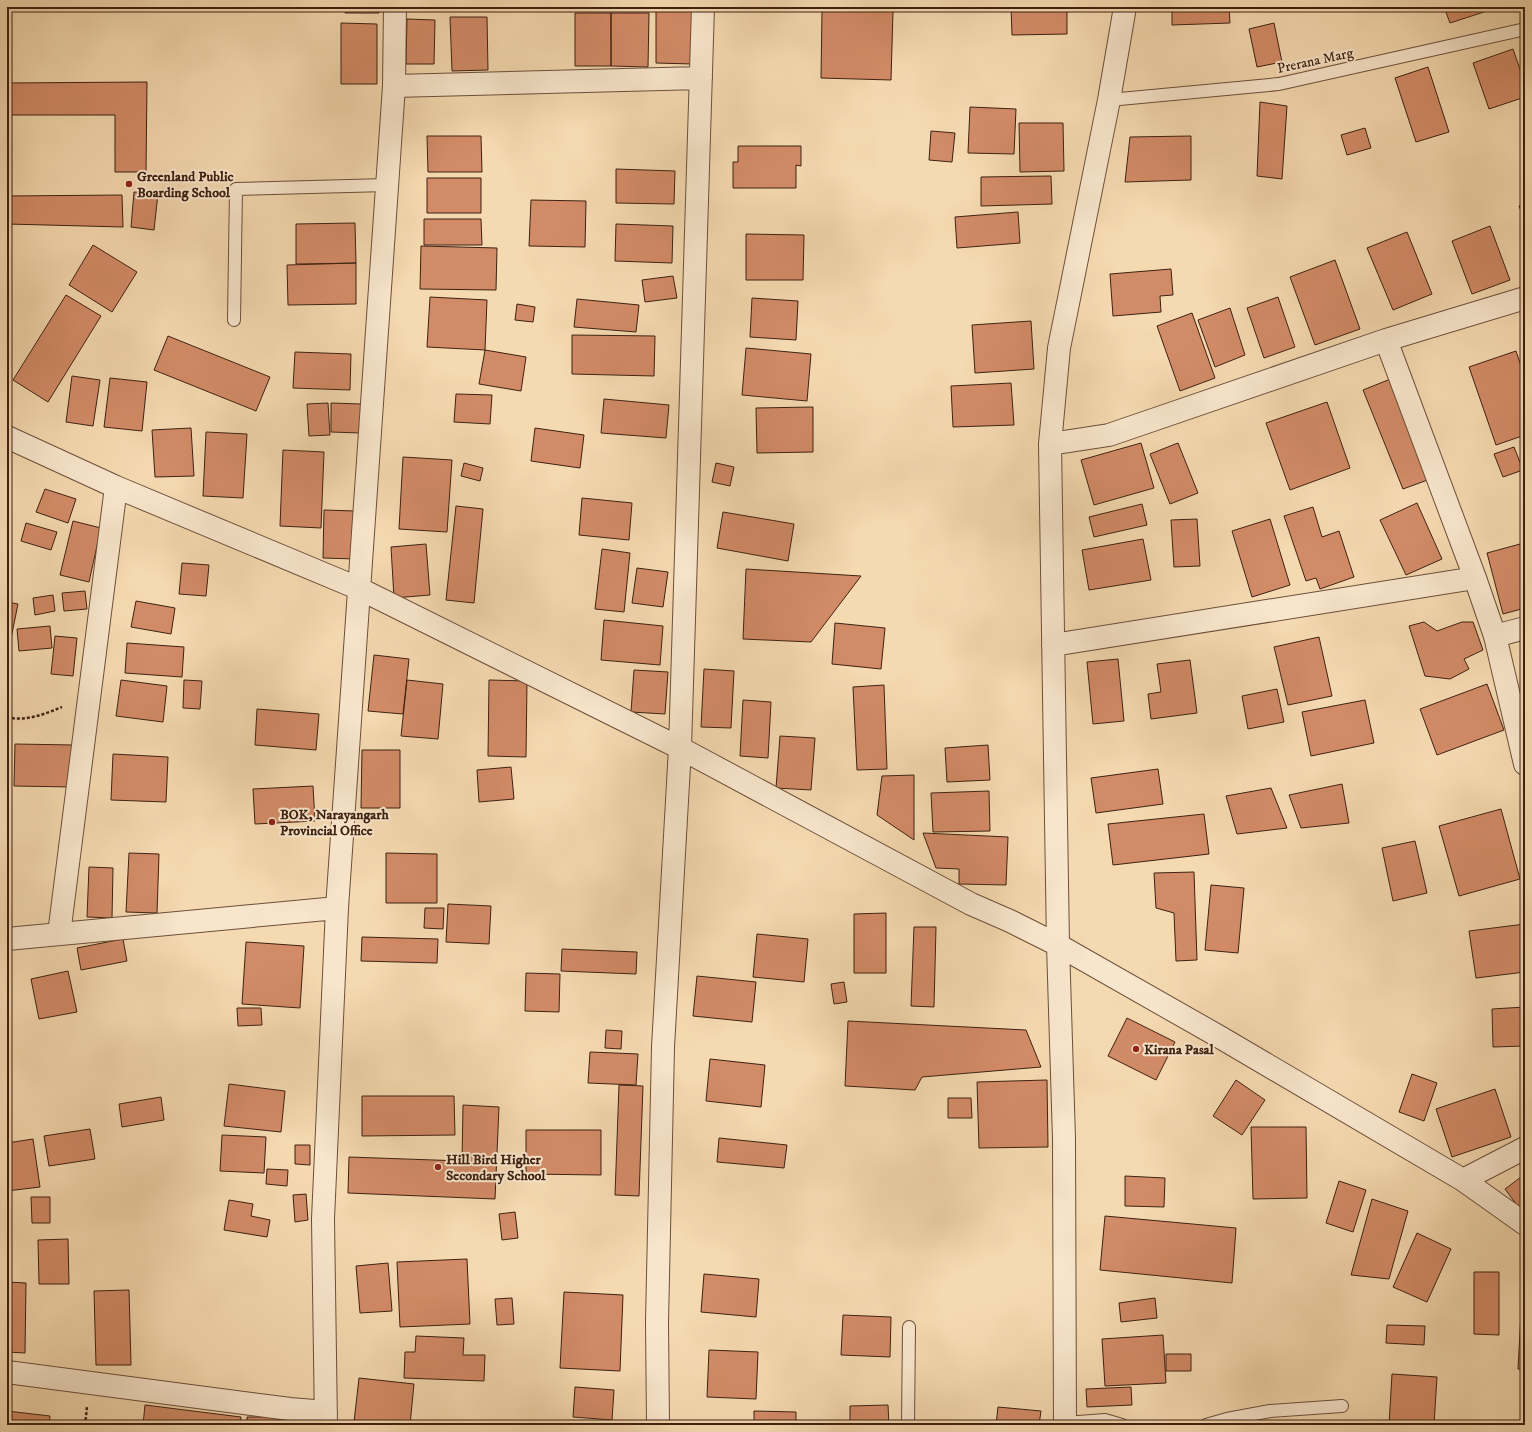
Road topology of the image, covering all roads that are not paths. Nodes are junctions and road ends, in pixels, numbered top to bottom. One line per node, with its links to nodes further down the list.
1 (395, 7): 6 (street)
2 (703, 7): 5 (street)
3 (1125, 7): 7 (street)
4 (1525, 29): 7 (lane, Prerana Marg)
5 (701, 78): 6 (street); 20 (street)
6 (394, 86): 8 (street)
7 (1109, 100): 13 (street)
8 (387, 185): 10 (lane); 16 (street)
9 (1525, 298): 11 (street)
10 (234, 320)
11 (1386, 340): 13 (street); 15 (street)
12 (7, 437): 14 (street)
13 (1050, 444): 19 (street)
14 (116, 487): 16 (street); 23 (street)
15 (1475, 578): 18 (street); 19 (street)
16 (360, 589): 20 (street); 22 (street)
17 (1525, 628): 18 (street)
18 (1495, 636): 21 (street)
19 (1053, 645): 25 (street)
20 (680, 748): 25 (street); 34 (street)
21 (1524, 757)
22 (337, 908): 23 (street); 32 (street)
23 (59, 934): 24 (street)
24 (7, 940)
25 (1058, 945): 27 (street); 33 (street)
26 (1525, 1148): 27 (street)
27 (1463, 1180): 28 (street)
28 (1525, 1224)
29 (909, 1327): 35 (lane)
30 (7, 1372): 32 (street)
31 (1342, 1406): 37 (lane)
32 (326, 1418)
33 (1065, 1424): 36 (lane)
34 (658, 1425)
35 (908, 1425)
36 (1122, 1425)
37 (1206, 1425)

